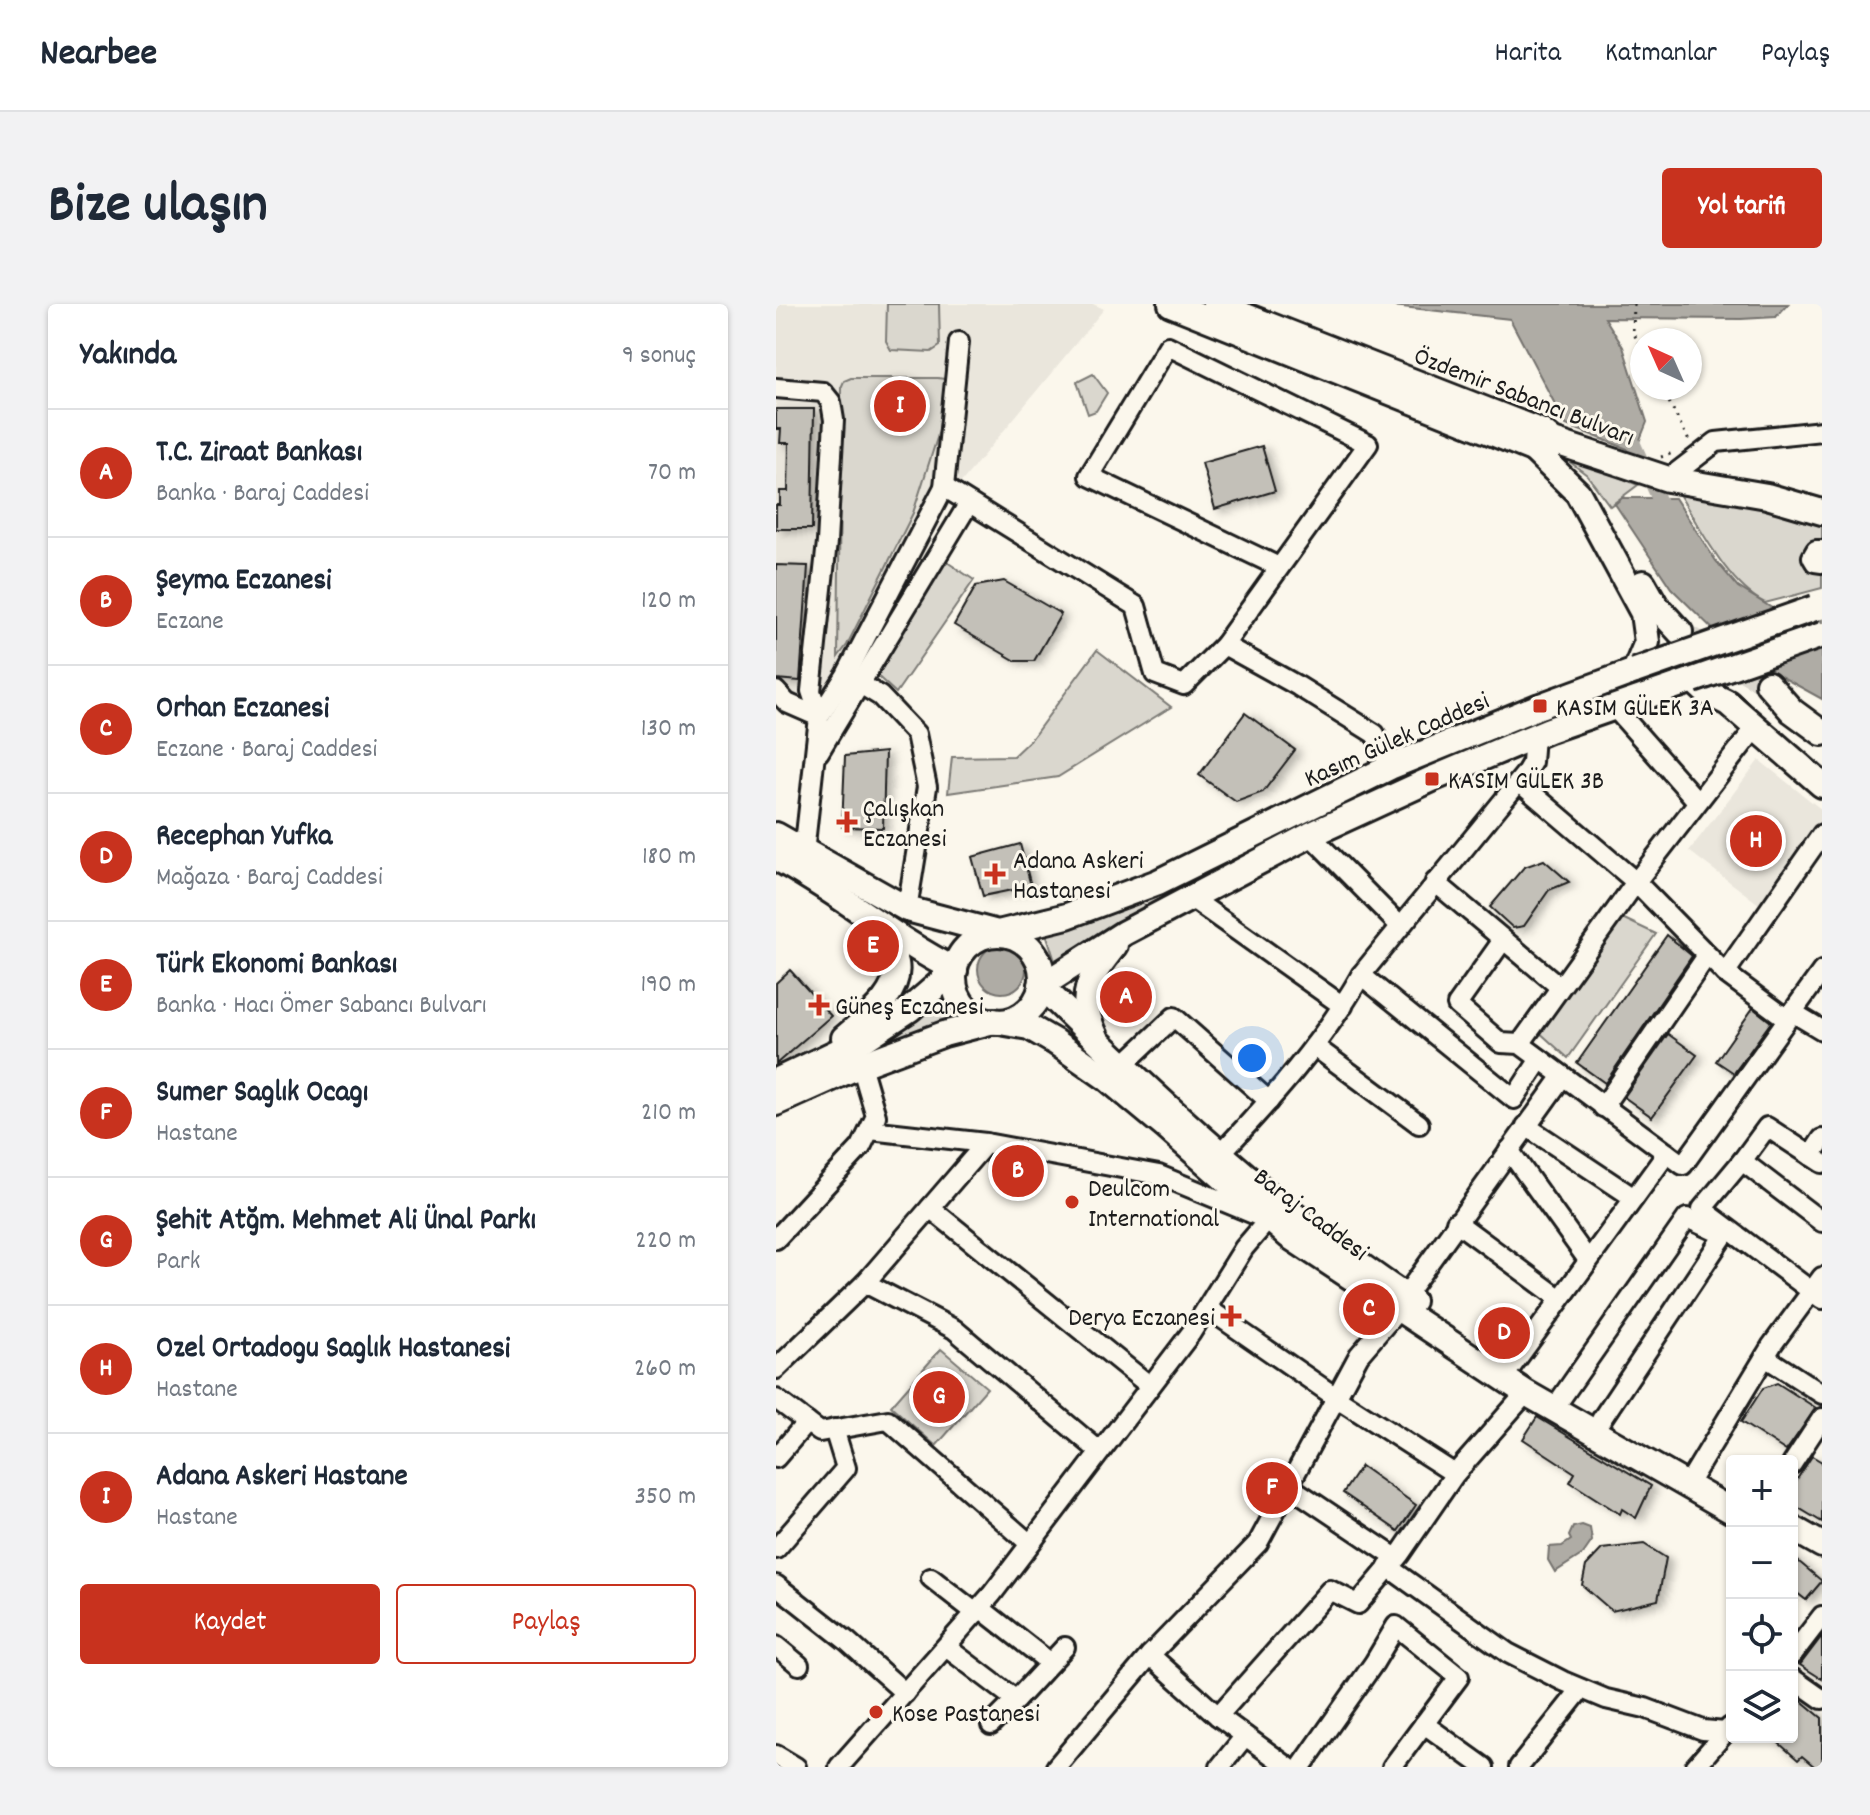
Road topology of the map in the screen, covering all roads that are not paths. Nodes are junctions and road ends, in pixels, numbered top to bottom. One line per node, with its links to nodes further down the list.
1 (1171, 304): 6 (main road, Özdemir Sabancı Bulvarı)
2 (1215, 304): 6 (main road, Özdemir Sabancı Bulvarı)
3 (959, 342): 8 (street)
4 (776, 388): 24 (street)
5 (1822, 431): 7 (street)
6 (1544, 446): 7 (main road, Özdemir Sabancı Bulvarı); 15 (main road, Özdemir Sabancı Bulvarı); 18 (main road)
7 (1668, 479): 10 (main road, Özdemir Sabancı Bulvarı)
8 (944, 487): 9 (street); 19 (street)
9 (969, 503): 17 (street); 19 (street)
10 (1822, 512)
11 (1822, 550): 12 (street)
12 (1822, 563)
13 (1279, 567): 13 (street); 17 (street)
14 (1818, 607): 18 (main road, Kasım Gülek Caddesi, bridge)
15 (1680, 632)
16 (1822, 635): 21 (main road, Kasım Gülek Caddesi, bridge)
17 (1224, 645): 30 (street)
18 (1635, 671): 30 (main road, Kasım Gülek Caddesi)
19 (853, 680): 24 (street); 29 (street); 42 (street)
20 (1693, 680): 21 (main road, Kasım Gülek Caddesi, bridge); 21 (main road); 23 (main road, Kasım Gülek Caddesi)
21 (1736, 682): 26 (main road)
22 (776, 691): 24 (street)
23 (1614, 707): 28 (main road, Kasım Gülek Caddesi); 33 (street)
24 (822, 713): 29 (street)
25 (1822, 714): 27 (main road)
26 (1756, 727): 32 (main road); 33 (street)
27 (1822, 733)
28 (1534, 736): 31 (street); 36 (main road, Kasım Gülek Caddesi)
29 (815, 758): 38 (street)
30 (1390, 767): 45 (main road, Kasım Gülek Caddesi)
31 (1519, 782): 39 (street); 40 (street)
32 (1822, 785)
33 (1697, 801): 40 (street)
34 (1822, 834): 51 (street)
35 (776, 835): 38 (main road)
36 (1310, 835): 41 (main road, Kasım Gülek Caddesi); 44 (street)
37 (776, 858): 38 (main road)
38 (803, 861): 42 (main road); 43 (main road)
39 (1435, 882): 44 (street); 47 (street)
40 (1636, 882): 48 (street); 54 (street)
41 (1191, 898): 46 (main road, Kasım Gülek Caddesi); 55 (street)
42 (907, 909): 45 (main road)
43 (869, 916): 49 (main road); 63 (main road)
44 (1400, 926): 52 (street)
45 (998, 933): 49 (main road); 53 (main road)
46 (1124, 933): 53 (main road, Kasım Gülek Caddesi); 59 (main road)
47 (1503, 940): 54 (street); 60 (street)
48 (1706, 957): 51 (street); 70 (street)
49 (955, 970): 57 (main road); 63 (main road)
50 (1822, 971): 56 (street)
51 (1725, 973): 56 (street)
52 (1361, 975): 55 (street); 62 (street)
53 (1041, 986): 57 (main road); 59 (main road, Baraj Caddesi)
54 (1560, 987): 60 (street)
55 (1343, 1006): 61 (street)
56 (1790, 1015): 58 (street); 78 (street)
57 (994, 1021): 64 (main road); 83 (main road, Baraj Caddesi)
58 (1822, 1030)
59 (1097, 1040): 65 (main road, Baraj Caddesi)
60 (1520, 1044): 62 (street)
61 (1314, 1046): 68 (street); 71 (street)
62 (1540, 1059): 66 (street)
63 (812, 1065): 67 (main road)
64 (861, 1065): 69 (main road); 73 (street)
65 (1123, 1065): 68 (street); 77 (main road, Baraj Caddesi)
66 (1563, 1076): 70 (street); 72 (street)
67 (776, 1081)
68 (1269, 1101): 77 (street)
69 (776, 1103)
70 (1603, 1107): 78 (street)
71 (1419, 1124)
72 (1526, 1126): 76 (street); 81 (street)
73 (870, 1130): 75 (street); 86 (street)
74 (1822, 1139): 79 (street)
75 (986, 1143): 82 (street); 83 (street)
76 (1509, 1150): 84 (street); 87 (street)
77 (1221, 1153): 91 (main road, Baraj Caddesi)
78 (1667, 1153): 81 (street)
79 (1816, 1160): 80 (street)
80 (1742, 1161): 85 (street); 89 (street)
81 (1634, 1198): 87 (street)
82 (930, 1208): 88 (street); 96 (street)
83 (1268, 1220): 91 (main road, Baraj Caddesi); 92 (street)
84 (1456, 1222): 90 (street); 91 (street)
85 (1822, 1222)
86 (776, 1239)
87 (1588, 1260): 90 (street)
88 (865, 1283): 95 (street); 106 (street)
89 (1818, 1289): 93 (street)
90 (1559, 1298): 94 (street)
91 (1401, 1303): 94 (main road, Baraj Caddesi); 97 (main road, Baraj Caddesi); 100 (street)
92 (1207, 1308): 96 (street); 100 (street)
93 (1765, 1357): 98 (street); 110 (street)
94 (1512, 1366): 99 (main road, Baraj Caddesi)
95 (776, 1369)
96 (1150, 1386): 106 (street)
97 (1526, 1393): 109 (street); 113 (main road, Baraj Caddesi)
98 (1822, 1394)
99 (1562, 1397): 103 (main road, Baraj Caddesi); 103 (street)
100 (1337, 1398): 109 (street); 111 (street)
101 (776, 1399): 104 (street)
102 (1822, 1418): 107 (street)
103 (1601, 1420): 110 (main road, Baraj Caddesi)
104 (807, 1422): 105 (street); 108 (street)
105 (834, 1429): 115 (street); 118 (street)
106 (1099, 1451): 115 (street)
107 (1798, 1455)
108 (776, 1458)
109 (1455, 1474): 120 (street)
110 (1694, 1474): 112 (main road, Baraj Caddesi)
111 (1289, 1486): 120 (street); 129 (street)
112 (1726, 1492)
113 (1726, 1508)
114 (1798, 1531): 116 (main road)
115 (1029, 1543): 123 (street)
116 (1822, 1545)
117 (1798, 1547): 119 (main road)
118 (776, 1549)
119 (1822, 1561)
120 (1392, 1563): 133 (street); 137 (street)
121 (931, 1578): 123 (street)
122 (776, 1585): 134 (street)
123 (978, 1610): 126 (street); 130 (street)
124 (1822, 1616): 128 (street)
125 (776, 1646): 131 (street)
126 (946, 1647): 134 (street); 136 (street)
127 (1065, 1647): 130 (street)
128 (1798, 1647)
129 (1150, 1655): 137 (street); 146 (street)
130 (1050, 1663): 136 (street)
131 (799, 1665)
132 (1798, 1682): 135 (street)
133 (1581, 1689): 140 (street); 152 (street)
134 (905, 1693): 145 (street)
135 (1822, 1699)
136 (1016, 1700): 139 (street)
137 (1218, 1716): 142 (street)
138 (1424, 1724): 149 (street); 150 (street); 151 (street)
139 (991, 1725)
140 (1726, 1729)
141 (1726, 1732): 153 (street)
142 (1245, 1736): 147 (street); 148 (street)
143 (776, 1755): 144 (street)
144 (796, 1767)
145 (839, 1767)
146 (1056, 1767)
147 (1220, 1767)
148 (1288, 1767)
149 (1301, 1767)
150 (1392, 1767)
151 (1484, 1767)
152 (1519, 1767)
153 (1695, 1767)

